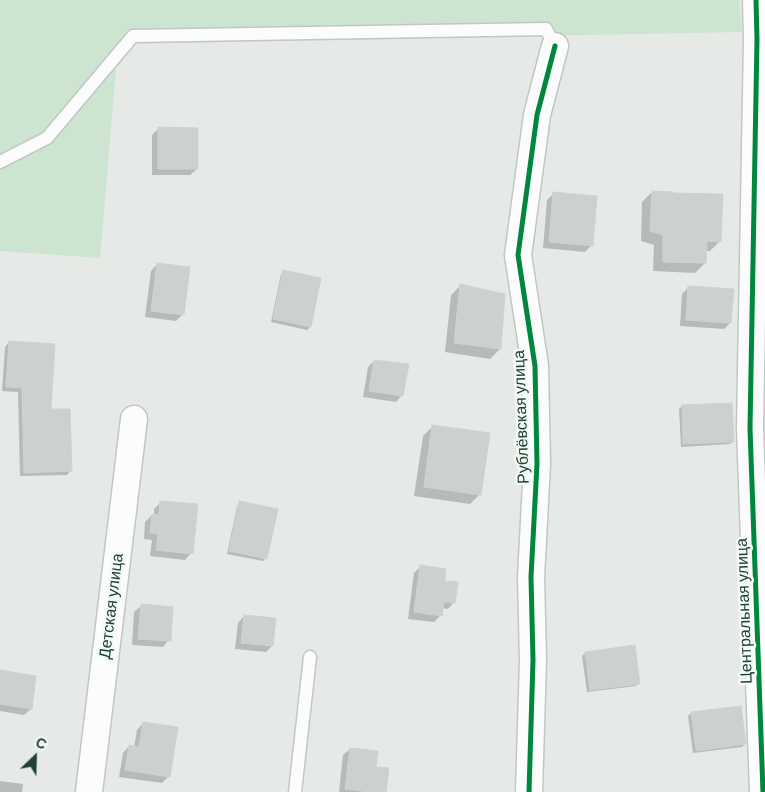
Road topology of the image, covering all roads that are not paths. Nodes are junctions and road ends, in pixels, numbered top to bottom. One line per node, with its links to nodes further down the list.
1 (756, 0): 2 (street, Центральная улица)
2 (761, 40): 6 (street, Центральная улица)
3 (555, 46): 4 (lane); 10 (street, Рублёвская улица)
4 (0, 162)
5 (134, 419): 8 (street, Детская улица)
6 (757, 434): 11 (street, Центральная улица)
7 (310, 657): 9 (lane)
8 (89, 792)
9 (295, 792)
10 (530, 792)
11 (763, 792)

